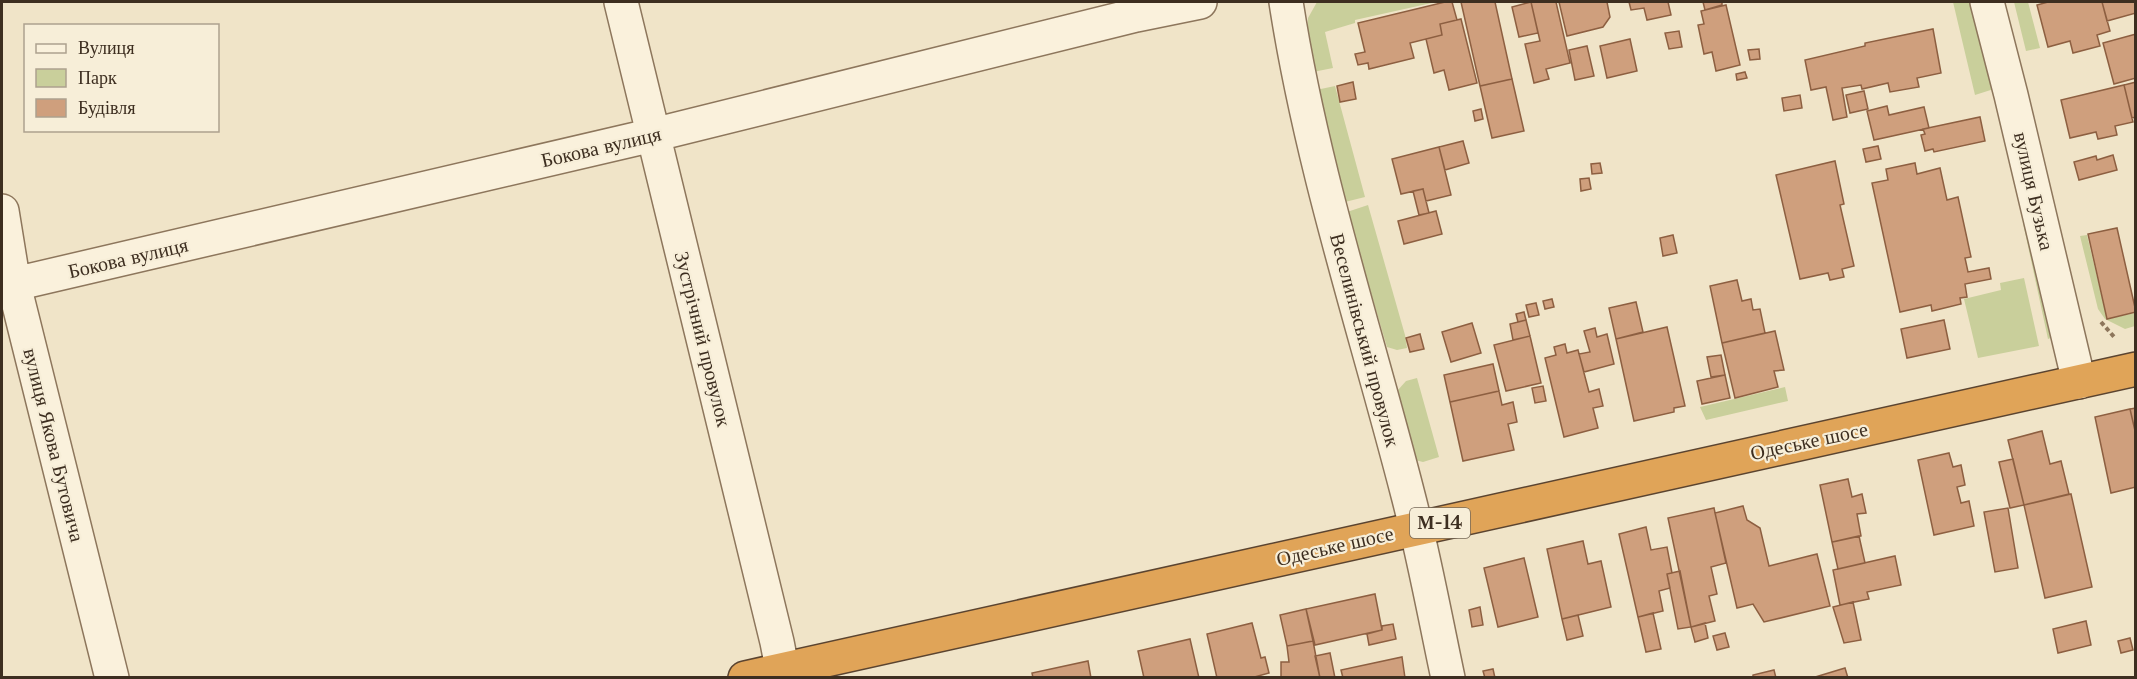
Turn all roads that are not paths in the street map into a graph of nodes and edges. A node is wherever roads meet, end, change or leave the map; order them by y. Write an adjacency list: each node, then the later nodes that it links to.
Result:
1 (621, 2): 5 (street, Зустрічний провулок)
2 (1200, 2): 5 (street, Бокова вулиця)
3 (1286, 2): 10 (street, Веселинівський провулок)
4 (1987, 2): 9 (street, вулиця Бузька)
5 (653, 135): 7 (street, Бокова вулиця); 11 (street, Зустрічний провулок)
6 (2, 211): 7 (street, вулиця Якова Бутовича)
7 (8, 286): 12 (street, вулиця Якова Бутовича)
8 (2136, 369): 9 (highway, Одеське шосе / М-14)
9 (2079, 382): 10 (highway, Одеське шосе / М-14)
10 (1416, 528): 11 (highway, Одеське шосе / М-14); 14 (street, Веселинівський провулок)
11 (783, 673): 13 (highway, Одеське шосе / М-14)
12 (112, 678)
13 (746, 678)
14 (1448, 678)

